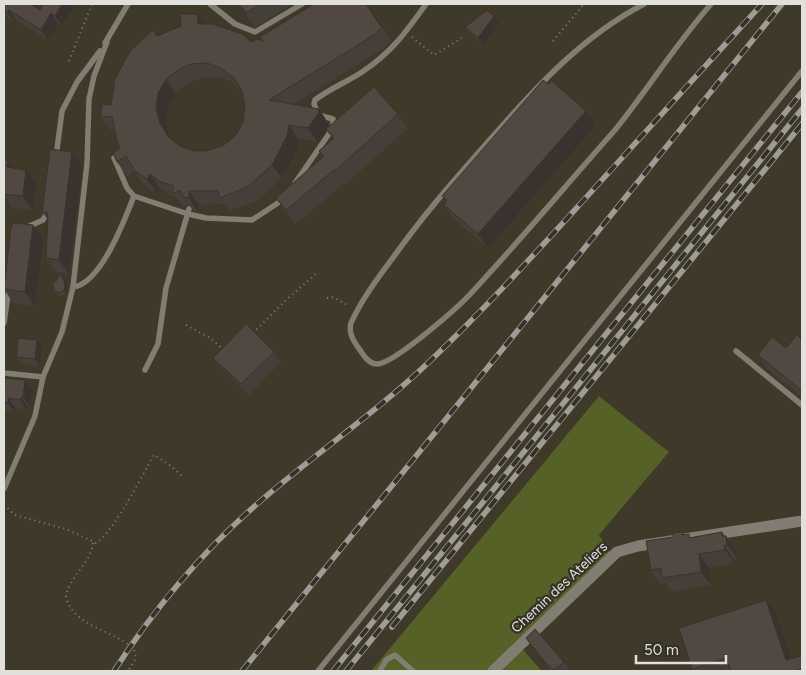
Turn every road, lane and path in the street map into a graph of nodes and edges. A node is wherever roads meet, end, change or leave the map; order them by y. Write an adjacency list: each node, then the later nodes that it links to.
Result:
1 (92, 4): 13 (path)
2 (128, 4): 12 (lane)
3 (210, 4): 4 (lane)
4 (302, 4)
5 (426, 4): 9 (lane)
6 (584, 4): 11 (path)
7 (644, 4): 25 (lane)
8 (711, 4): 25 (lane)
9 (406, 33): 10 (path); 19 (lane)
10 (465, 36)
11 (553, 41)
12 (106, 42): 16 (lane); 23 (lane)
13 (69, 61)
14 (802, 72): 41 (lane)
15 (114, 158): 17 (lane)
16 (54, 165)
17 (134, 196): 19 (lane); 23 (lane)
18 (49, 204): 20 (lane)
19 (189, 212): 31 (lane)
20 (19, 234)
21 (317, 273): 28 (path)
22 (10, 278): 26 (lane)
23 (73, 287): 33 (lane)
24 (327, 298): 25 (path)
25 (364, 300)
26 (4, 323)
27 (186, 325): 30 (path)
28 (252, 335)
29 (736, 352): 34 (lane)
30 (228, 355)
31 (145, 370)
32 (4, 372): 33 (lane)
33 (43, 377): 36 (lane)
34 (802, 405)
35 (184, 478): 39 (path)
36 (4, 489)
37 (4, 505): 39 (path)
38 (802, 521): 44 (street, Chemin des Ateliers)
39 (93, 543): 40 (path)
40 (128, 671)
41 (318, 671)
42 (380, 671): 43 (lane)
43 (413, 671)
44 (493, 671)

